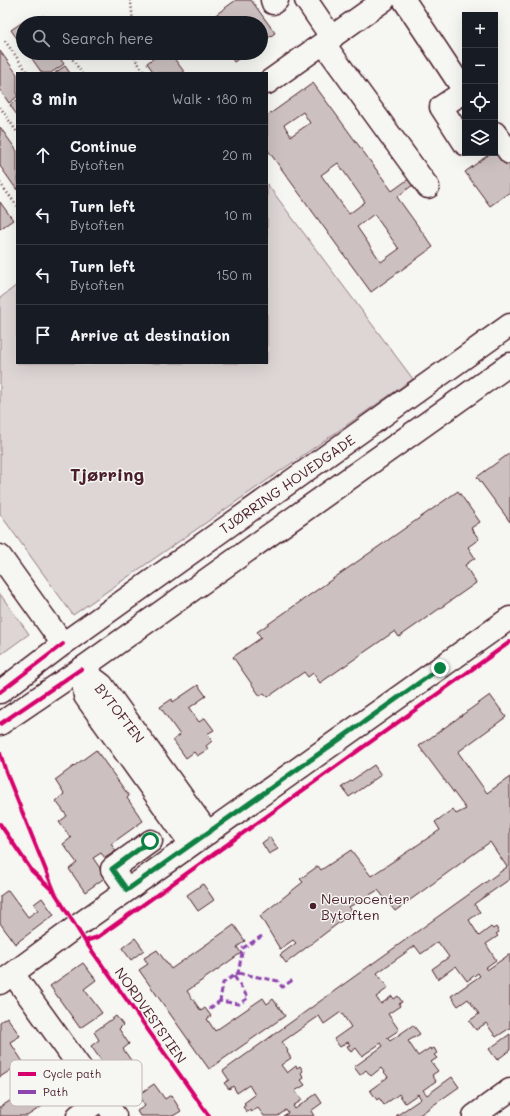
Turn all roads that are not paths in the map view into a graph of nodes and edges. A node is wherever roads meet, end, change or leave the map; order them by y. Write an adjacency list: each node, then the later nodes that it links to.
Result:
1 (272, 0): 2 (street)
2 (277, 0)
3 (306, 0): 6 (street)
4 (384, 0): 6 (street)
5 (404, 0): 8 (street)
6 (328, 41): 7 (street); 13 (street)
7 (268, 82)
8 (462, 87)
9 (462, 93): 11 (street)
10 (498, 138): 12 (street)
11 (462, 139)
12 (510, 153)
13 (428, 187)
14 (510, 325): 18 (street, TJØRRING HOVEDGADE)
15 (510, 364): 19 (street)
16 (0, 556): 18 (street)
17 (510, 618): 22 (street)
18 (63, 644): 19 (street); 20 (street, TJØRRING HOVEDGADE)
19 (81, 669): 21 (street); 22 (street, BYTOFTEN)
20 (0, 692)
21 (0, 724)
22 (200, 839): 24 (street)
23 (150, 841): 24 (street)
24 (127, 890): 25 (street)
25 (6, 978): 26 (street)
26 (72, 1060)
27 (510, 1090): 32 (street)
28 (91, 1106): 30 (street)
29 (108, 1106): 31 (street)
30 (78, 1116)
31 (115, 1116)
32 (474, 1116)

